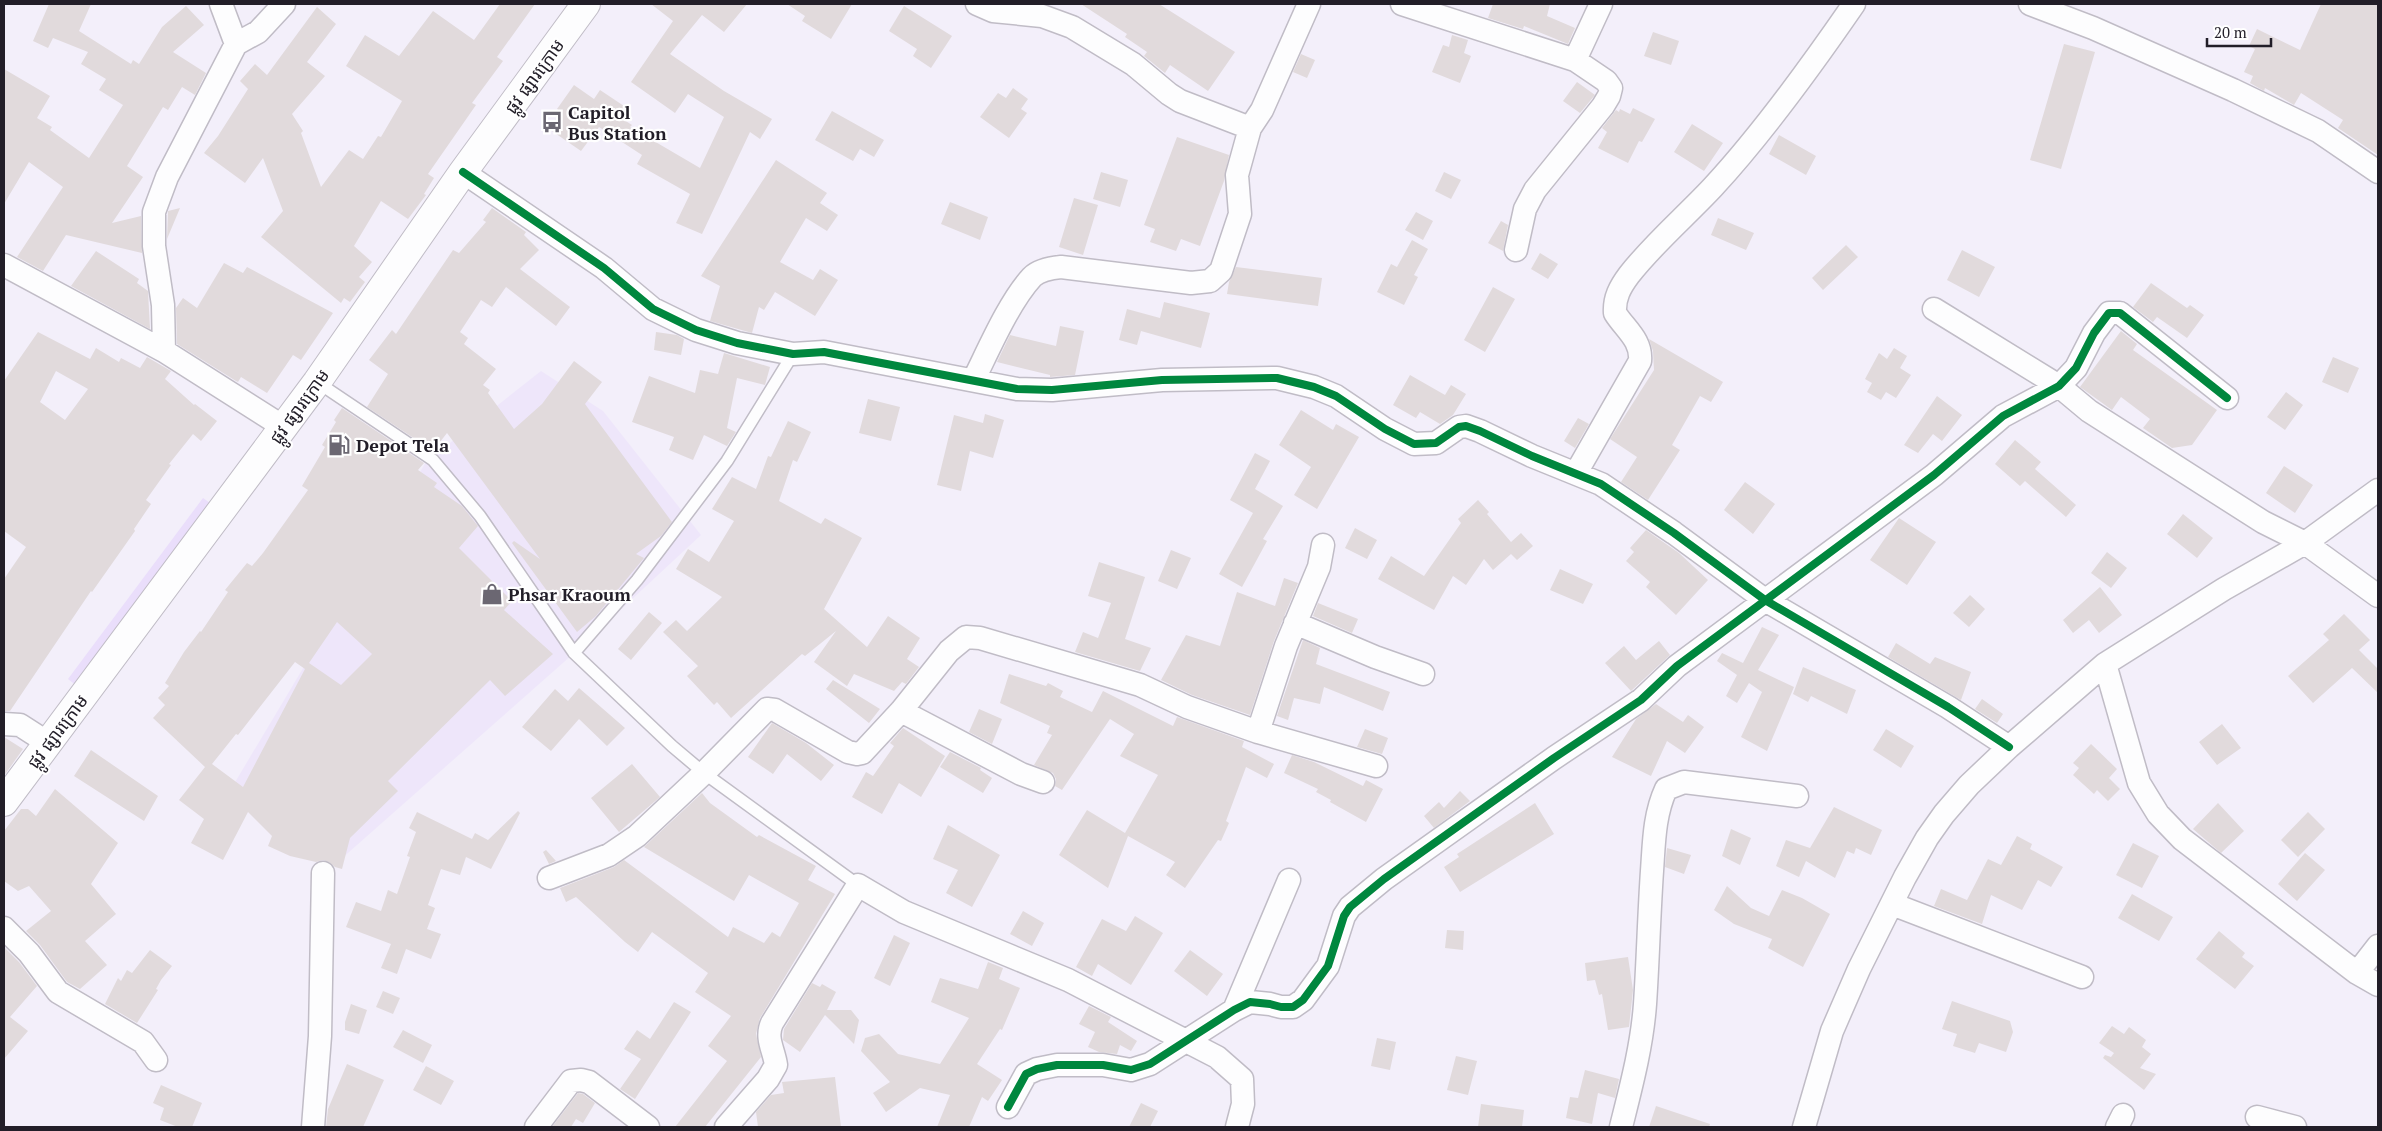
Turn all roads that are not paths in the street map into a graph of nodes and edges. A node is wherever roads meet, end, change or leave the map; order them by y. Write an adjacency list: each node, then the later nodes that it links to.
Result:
1 (220, 4): 10 (street)
2 (284, 4): 10 (street)
3 (586, 4): 13 (main road, ផ្លូវ ផ្សារក្រោម)
4 (977, 4): 12 (street)
5 (1309, 4): 12 (street)
6 (1402, 4): 11 (street)
7 (1601, 4): 11 (street)
8 (1854, 4): 25 (street)
9 (2030, 4): 14 (street)
10 (236, 44): 18 (street)
11 (1575, 60): 15 (street)
12 (1250, 128): 20 (street)
13 (463, 172): 19 (street); 21 (main road, ផ្លូវ ផ្សារក្រោម)
14 (2378, 172)
15 (1516, 250)
16 (4, 265): 18 (street)
17 (1934, 309): 22 (street)
18 (164, 352): 24 (street)
19 (793, 354): 20 (street); 32 (lane)
20 (974, 379): 25 (street)
21 (317, 382): 24 (main road, ផ្លូវ ផ្សារក្រោម); 32 (lane)
22 (2059, 386): 23 (street); 27 (street); 30 (street)
23 (2227, 398)
24 (282, 426): 38 (main road, ផ្លូវ ផ្សារក្រោម)
25 (1576, 473): 30 (street)
26 (2378, 490): 27 (street)
27 (2306, 543): 29 (street); 33 (street)
28 (1323, 545): 31 (street)
29 (2378, 596)
30 (1765, 600): 39 (street); 55 (street)
31 (1295, 623): 34 (street); 37 (street)
32 (574, 653): 41 (lane)
33 (2105, 664): 39 (street); 52 (street)
34 (1423, 674)
35 (901, 711): 37 (street); 41 (street); 42 (street)
36 (4, 724): 38 (street)
37 (1258, 732): 40 (street)
38 (48, 743): 44 (main road, ផ្លូវ ផ្សារក្រោម)
39 (2009, 747): 49 (street)
40 (1376, 766)
41 (704, 773): 46 (street); 48 (lane)
42 (1042, 782)
43 (1797, 796): 65 (street)
44 (4, 802)
45 (323, 873): 60 (street)
46 (549, 878)
47 (1289, 880): 55 (street)
48 (858, 885): 56 (street); 63 (street)
49 (1892, 904): 53 (street); 66 (street)
50 (4, 928): 57 (street)
51 (2378, 946): 52 (street)
52 (2358, 973): 54 (street)
53 (2082, 977)
54 (2378, 985)
55 (1234, 1010): 56 (street)
56 (1187, 1041): 58 (street); 64 (street)
57 (156, 1060)
58 (1008, 1107)
59 (2257, 1117): 67 (street)
60 (313, 1127)
61 (536, 1127): 62 (street)
62 (648, 1127)
63 (726, 1127)
64 (1237, 1127)
65 (1622, 1127)
66 (1804, 1127)
67 (2295, 1127)

